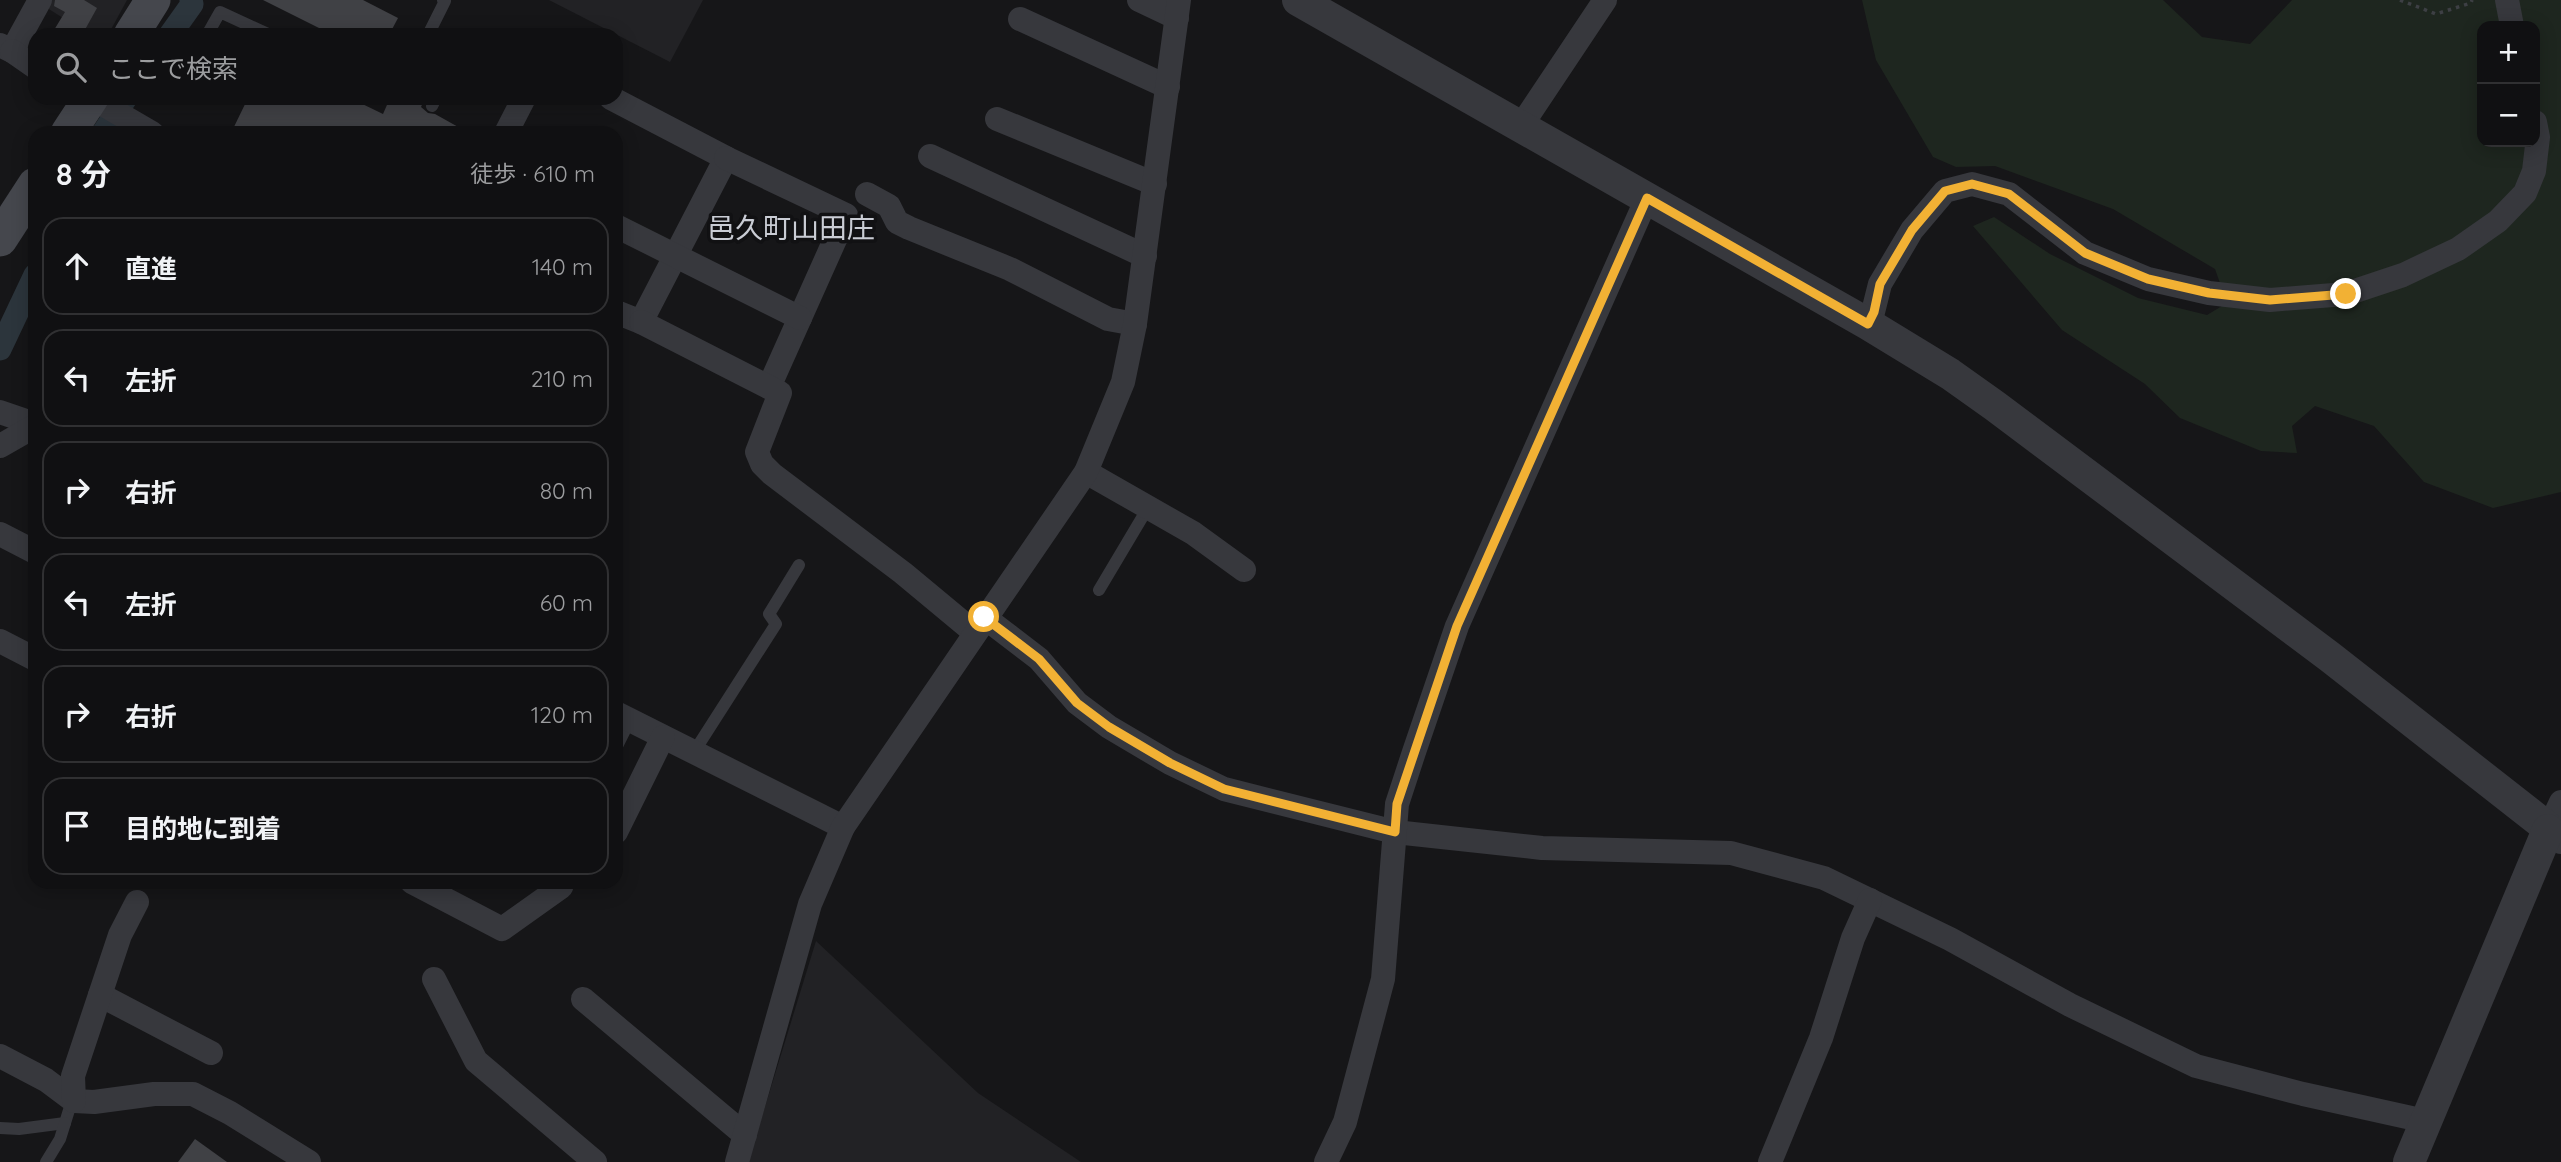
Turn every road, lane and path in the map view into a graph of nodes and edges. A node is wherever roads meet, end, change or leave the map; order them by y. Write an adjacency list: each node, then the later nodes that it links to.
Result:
1 (40, 0): 17 (street)
2 (153, 0): 13 (main road)
3 (443, 0): 16 (lane)
4 (1139, 0): 10 (street)
5 (1298, 0): 28 (street)
6 (1605, 0): 28 (street)
7 (2400, 0): 8 (path)
8 (2472, 0)
9 (2507, 0): 12 (street)
10 (1178, 9): 19 (street)
11 (1020, 19): 19 (street)
12 (2511, 21)
13 (135, 28)
14 (211, 28): 15 (lane)
15 (255, 28)
16 (432, 28)
17 (6, 48): 18 (street)
18 (28, 62)
19 (1168, 87): 32 (street)
20 (623, 104): 31 (street)
21 (84, 105): 25 (main road)
22 (99, 105): 26 (street)
23 (520, 105): 27 (street)
24 (998, 119): 32 (street)
25 (72, 126)
26 (139, 126)
27 (510, 126)
28 (1521, 126): 35 (street)
29 (2537, 147): 44 (street)
30 (930, 156): 39 (street)
31 (726, 158): 38 (street); 41 (street)
32 (1155, 184): 39 (street)
33 (867, 194): 43 (street)
34 (28, 196): 37 (main road)
35 (1647, 198): 44 (street); 66 (street)
36 (623, 230): 38 (street)
37 (0, 239)
38 (675, 256): 41 (street); 42 (street)
39 (1145, 256): 43 (street)
40 (623, 315): 42 (street)
41 (800, 318): 45 (street)
42 (641, 322): 45 (street)
43 (1135, 324): 50 (street)
44 (1868, 324): 64 (street)
45 (769, 387): 57 (street)
46 (0, 412): 47 (street)
47 (28, 422)
48 (28, 429): 49 (street)
49 (0, 446)
50 (1086, 472): 51 (street); 57 (street)
51 (1149, 506): 55 (street); 56 (lane)
52 (0, 534): 53 (street)
53 (28, 548)
54 (799, 565): 62 (lane)
55 (1244, 570)
56 (1099, 590)
57 (979, 625): 65 (street); 66 (street)
58 (0, 641): 59 (street)
59 (28, 655)
60 (623, 717): 61 (street)
61 (663, 737): 62 (street); 63 (street)
62 (694, 752): 65 (street)
63 (623, 818)
64 (2557, 823): 77 (street)
65 (843, 827): 79 (street)
66 (1395, 832): 69 (street); 84 (street)
67 (425, 889): 68 (street)
68 (558, 889)
69 (1870, 900): 77 (street); 85 (street)
70 (137, 902): 72 (street)
71 (434, 979): 82 (street)
72 (100, 995): 74 (street); 76 (street)
73 (583, 999): 79 (street)
74 (211, 1053)
75 (0, 1056): 76 (street)
76 (70, 1112): 78 (lane); 80 (lane); 81 (street)
77 (2425, 1121): 86 (street)
78 (0, 1128)
79 (745, 1135): 83 (street)
80 (46, 1162)
81 (309, 1162)
82 (594, 1162)
83 (737, 1162)
84 (1326, 1162)
85 (1770, 1162)
86 (2409, 1162)

